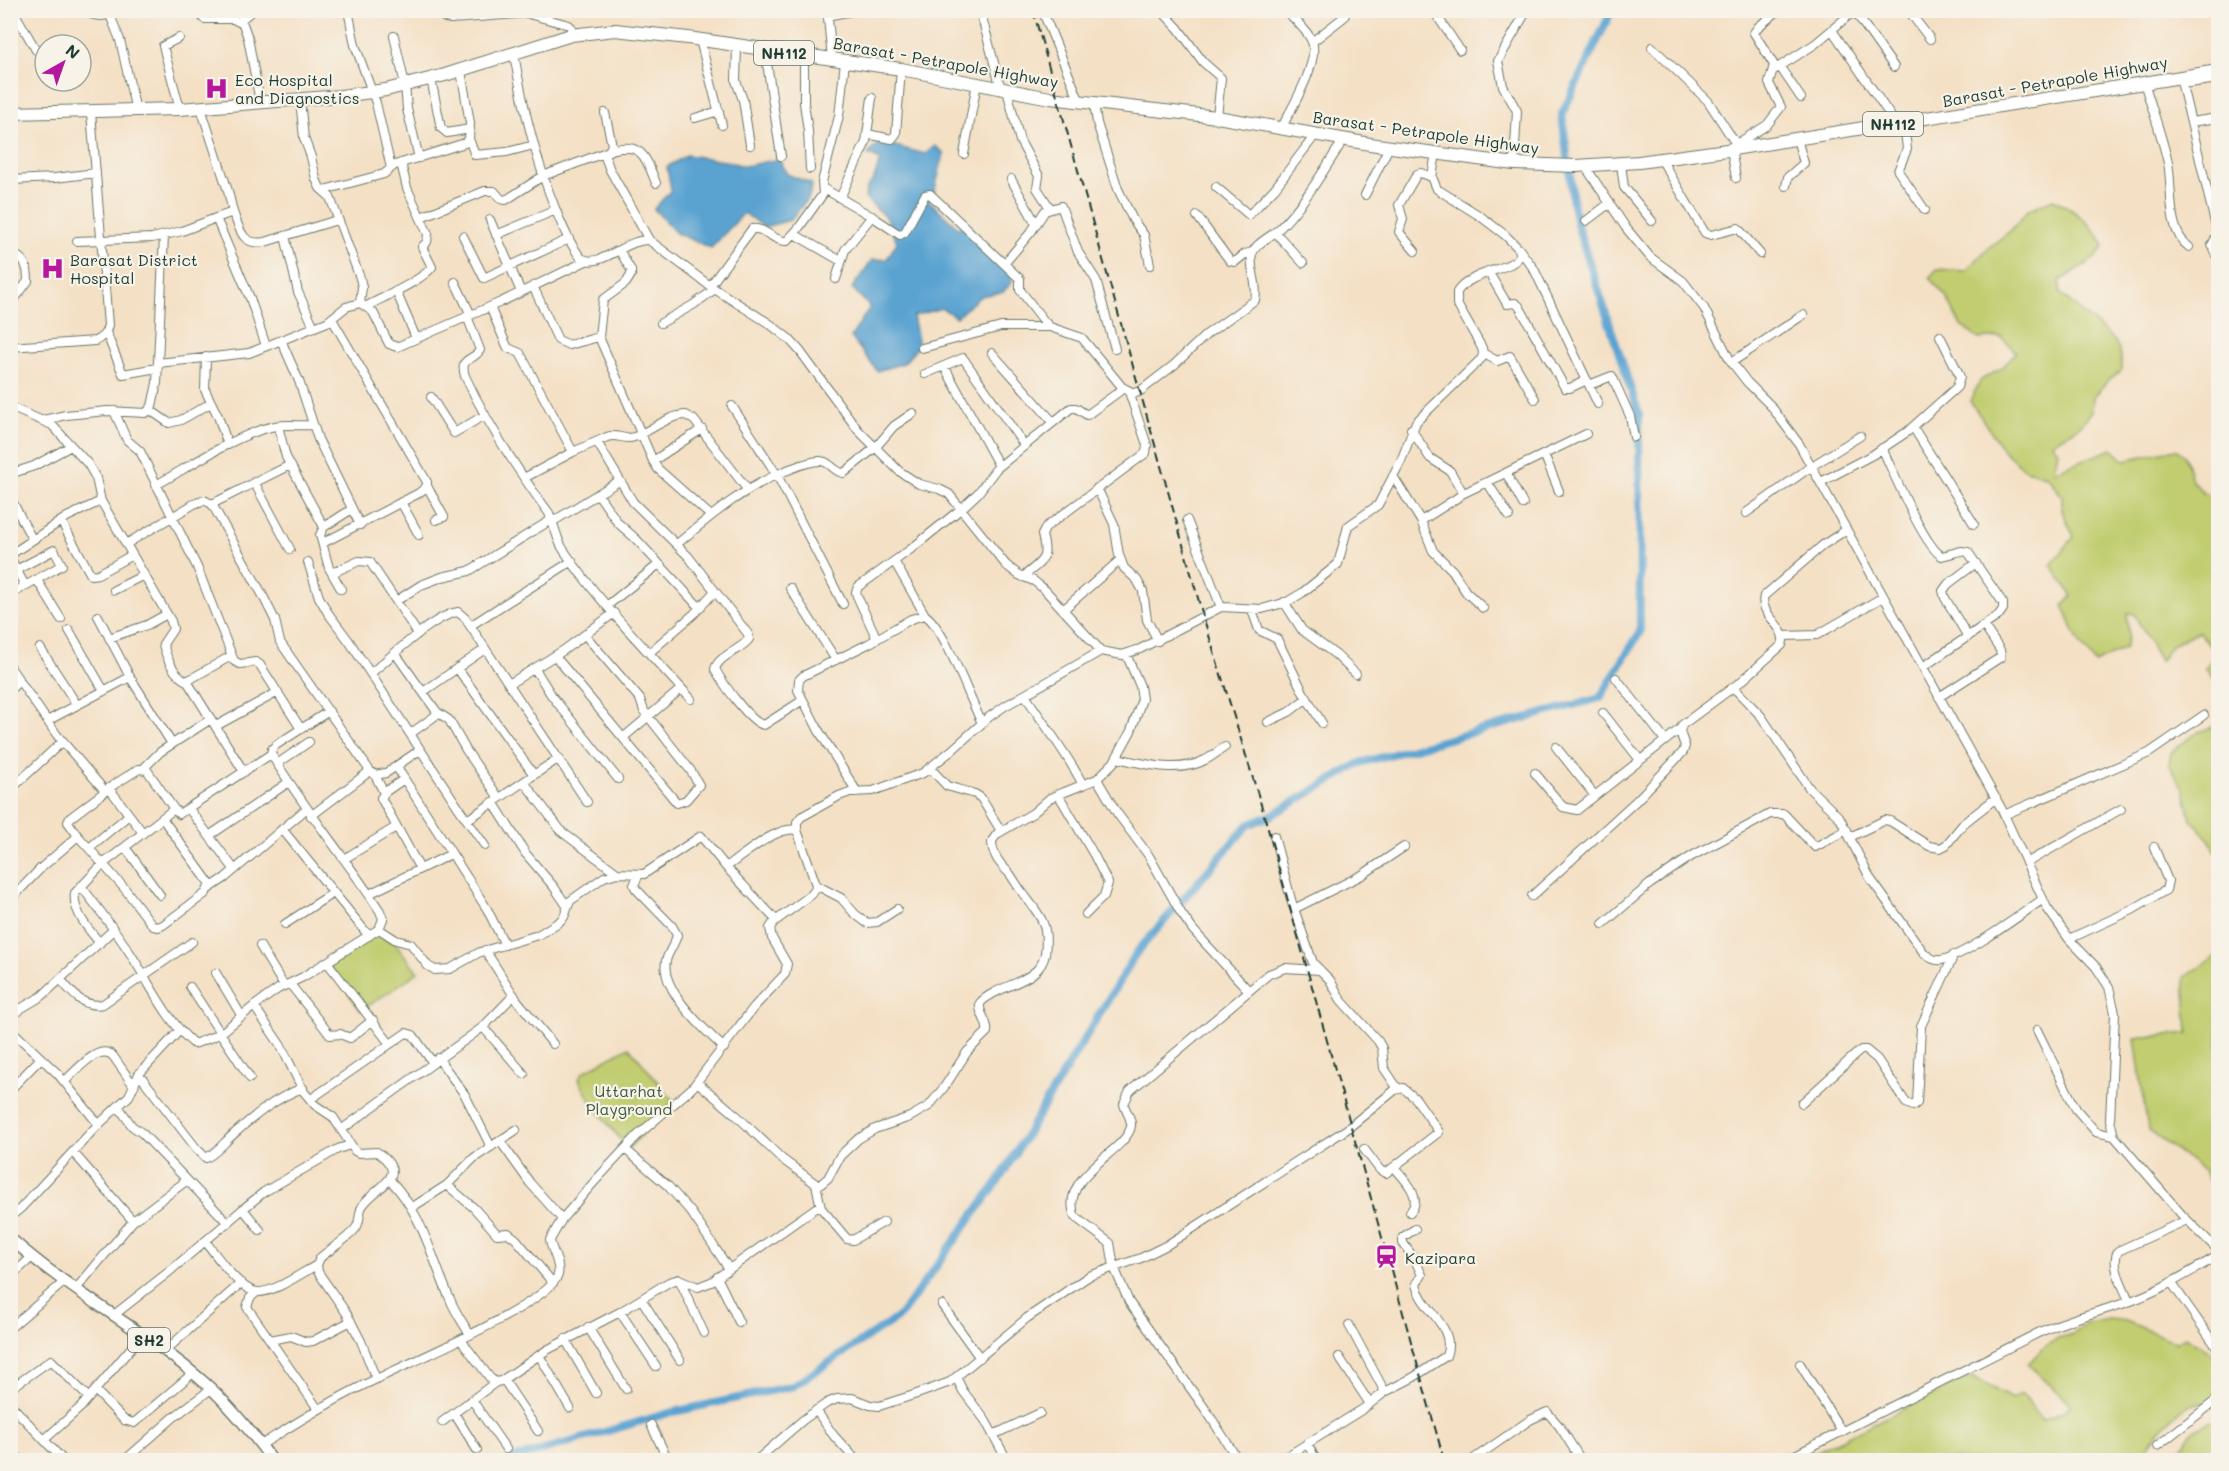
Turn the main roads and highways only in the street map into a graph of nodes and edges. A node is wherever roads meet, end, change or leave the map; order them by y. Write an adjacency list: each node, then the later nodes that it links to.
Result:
1 (2218, 71): 2 (highway, Barasat - Petrapole Highway / NH112)
2 (10, 113)
3 (10, 1238): 4 (main road, SH2)
4 (272, 1461)

